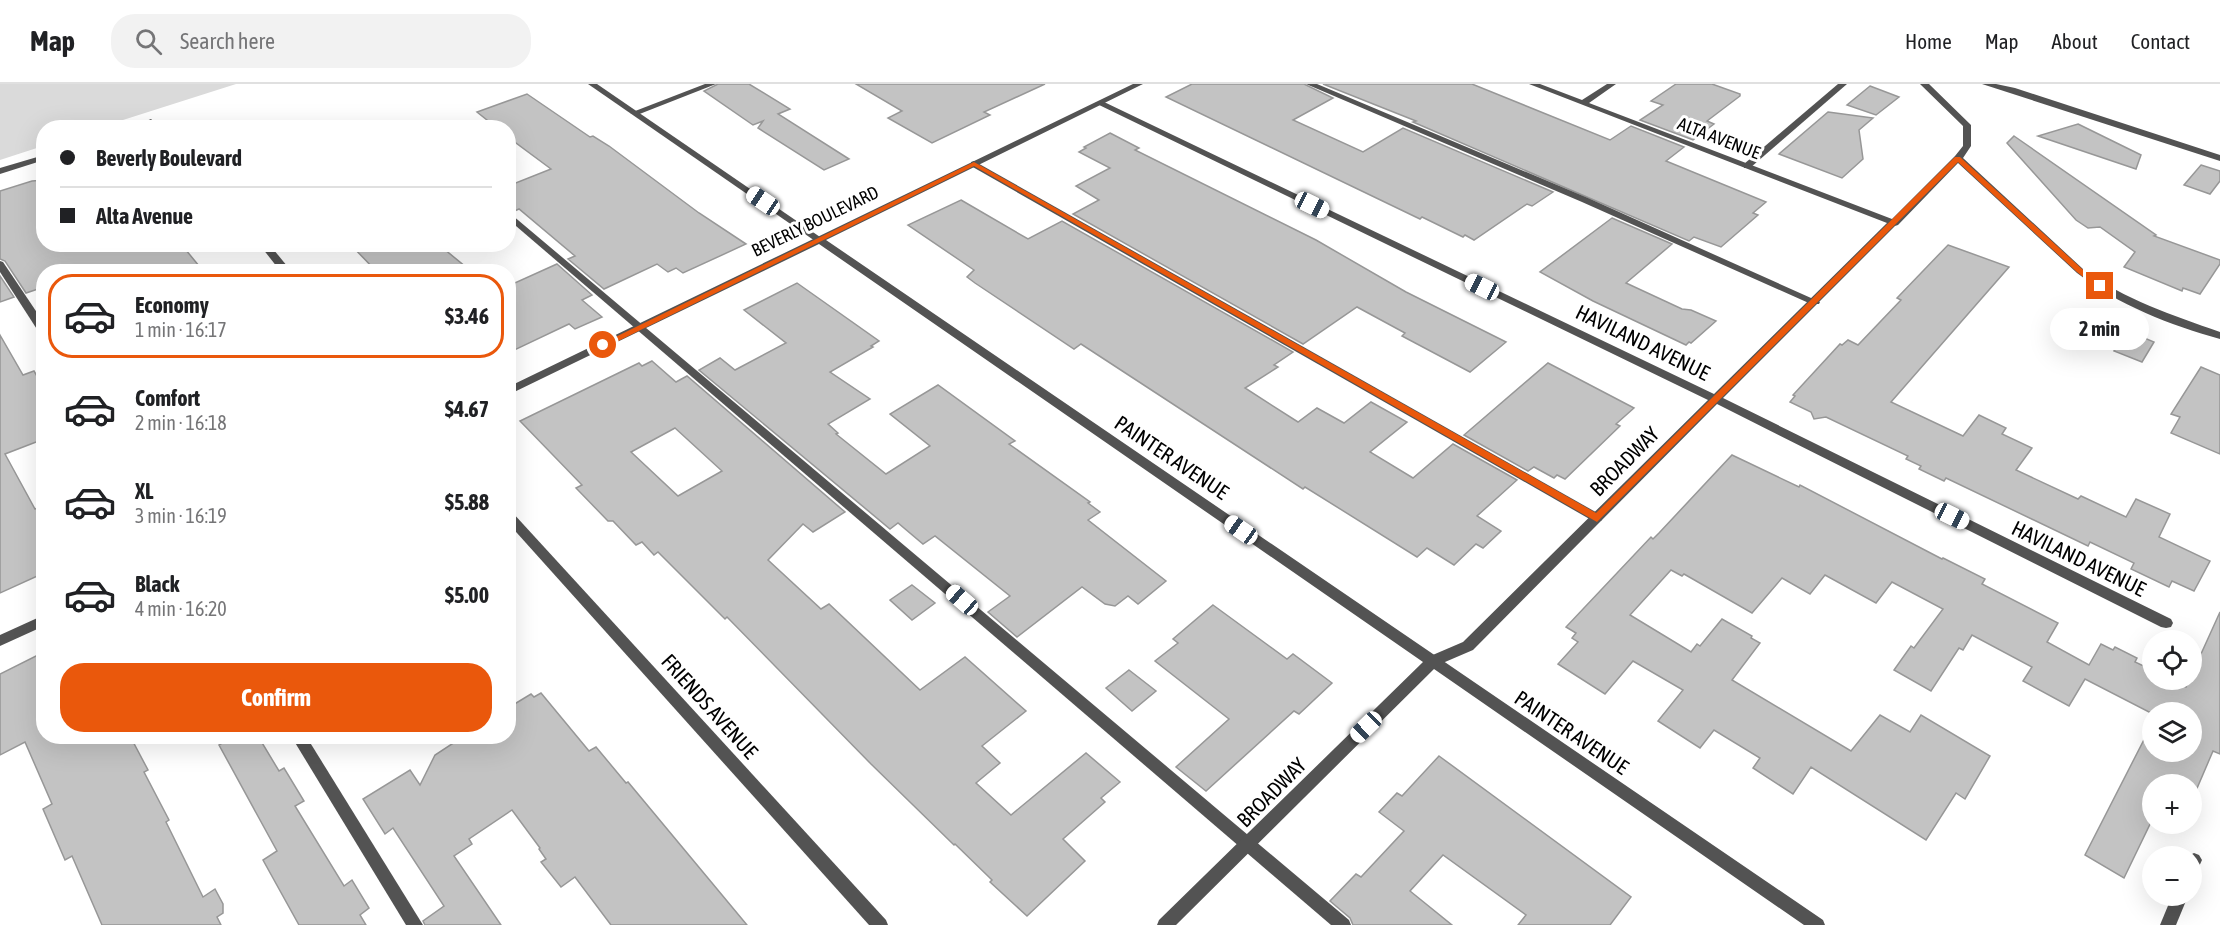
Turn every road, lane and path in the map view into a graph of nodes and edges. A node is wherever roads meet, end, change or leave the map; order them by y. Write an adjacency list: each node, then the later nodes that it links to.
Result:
1 (592, 84): 12 (street, PAINTER AVENUE)
2 (712, 84): 12 (street)
3 (1139, 84): 10 (street, BEVERLY BOULEVARD)
4 (1310, 84): 25 (street)
5 (1533, 84): 11 (street, ALTA AVENUE)
6 (1612, 84): 11 (street)
7 (1843, 84): 17 (street)
8 (1924, 84): 13 (street, BROADWAY)
9 (1986, 84): 14 (street)
10 (1099, 103): 16 (street, BEVERLY BOULEVARD); 30 (street, HAVILAND AVENUE)
11 (1583, 103): 17 (street, ALTA AVENUE)
12 (634, 113): 21 (street, PAINTER AVENUE)
13 (1958, 158): 20 (street, BROADWAY); 28 (street)
14 (2220, 158)
15 (36, 160): 18 (street)
16 (974, 164): 21 (street, BEVERLY BOULEVARD); 31 (street)
17 (1747, 166): 20 (street, ALTA AVENUE)
18 (0, 171)
19 (516, 222): 27 (street)
20 (1895, 223): 25 (street, BROADWAY)
21 (818, 239): 27 (street, BEVERLY BOULEVARD); 36 (street, PAINTER AVENUE)
22 (269, 252): 24 (street)
23 (0, 264): 26 (street)
24 (280, 264)
25 (1815, 302): 30 (street, BROADWAY)
26 (36, 320)
27 (641, 326): 29 (street, BEVERLY BOULEVARD); 38 (street)
28 (2220, 336)
29 (516, 388)
30 (1716, 399): 31 (street, BROADWAY); 33 (street, HAVILAND AVENUE)
31 (1597, 518): 36 (street, BROADWAY)
32 (516, 524): 41 (street, FRIENDS AVENUE)
33 (2166, 623)
34 (36, 624): 35 (street)
35 (0, 641)
36 (1433, 662): 38 (street, BROADWAY); 44 (street, PAINTER AVENUE)
37 (303, 744): 40 (street)
38 (1247, 844): 42 (street, BROADWAY); 43 (street)
39 (2176, 906): 45 (street)
40 (415, 925)
41 (880, 925)
42 (1165, 925)
43 (1343, 925)
44 (1817, 925)
45 (2168, 925)

